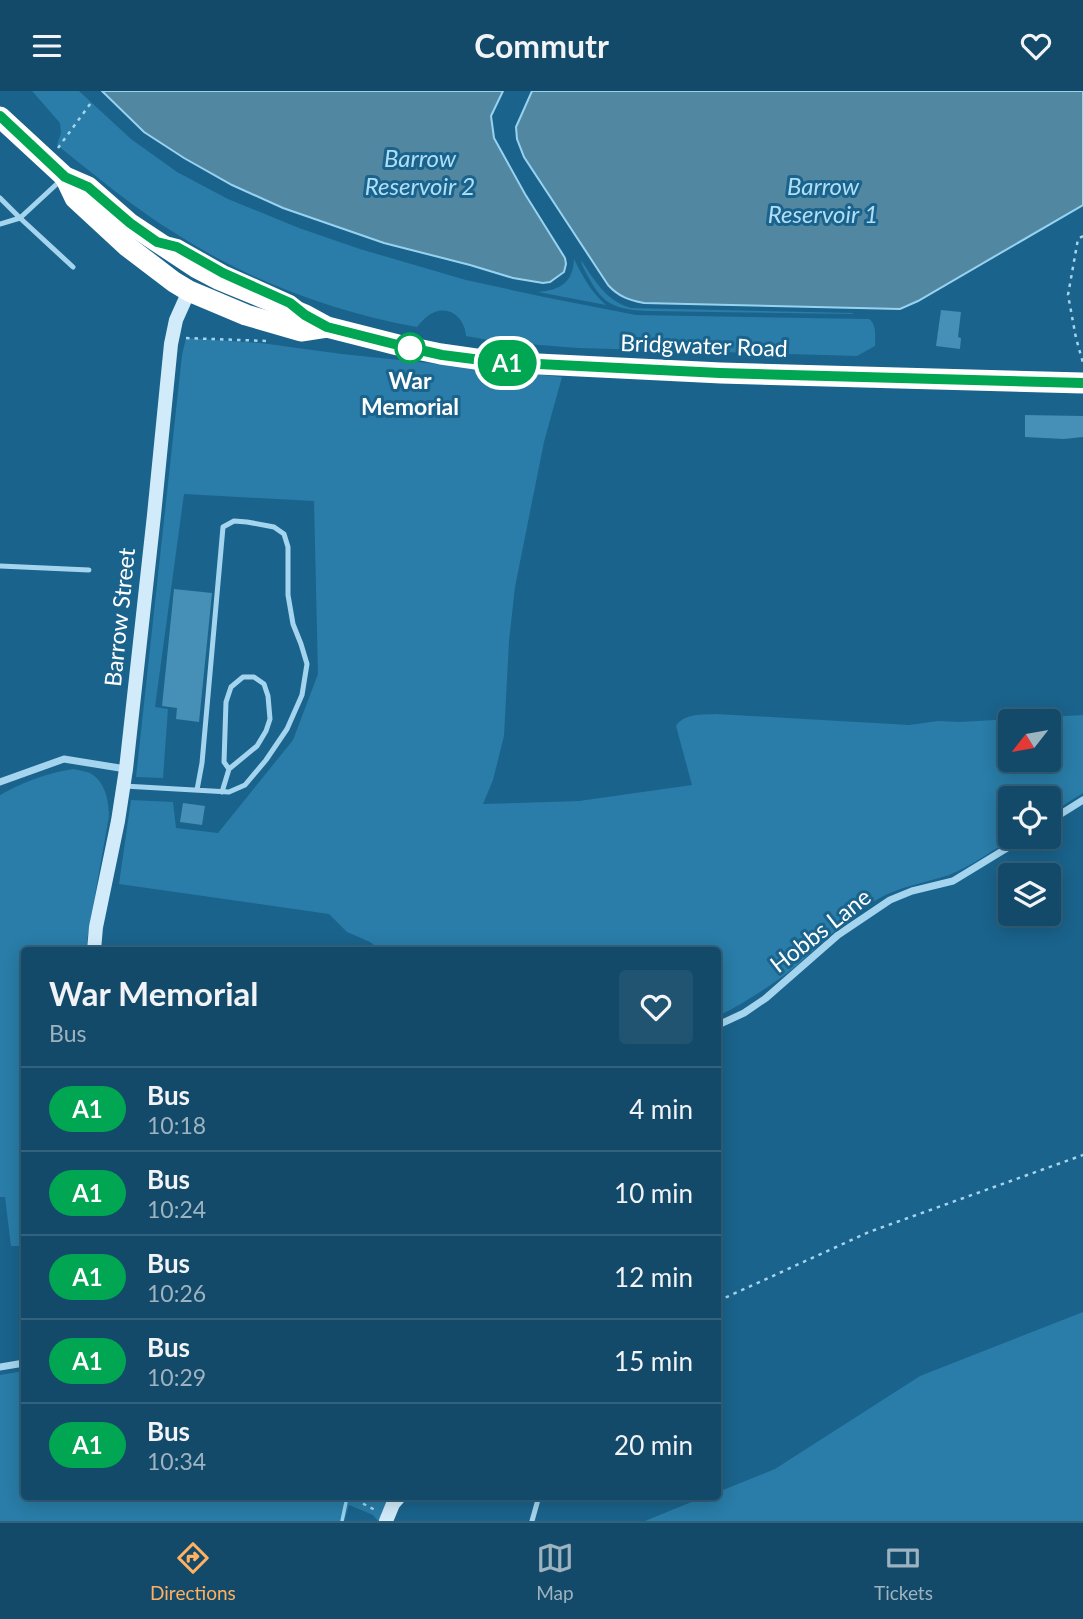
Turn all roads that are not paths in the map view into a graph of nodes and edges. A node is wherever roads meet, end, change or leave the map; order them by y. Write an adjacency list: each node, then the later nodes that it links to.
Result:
1 (0, 117): 2 (highway, Bridgwater Road)
2 (65, 177): 4 (lane); 6 (highway, Bridgwater Road); 9 (highway, Bridgwater Road)
3 (0, 198): 4 (lane)
4 (20, 218): 5 (lane); 7 (lane)
5 (0, 225)
6 (157, 242): 8 (highway, Bridgwater Road); 9 (highway); 10 (highway)
7 (73, 267)
8 (218, 279): 9 (highway); 10 (highway, Bridgwater Road)
9 (189, 291): 11 (highway, Bridgwater Road); 15 (main road, Barrow Street)
10 (305, 315): 11 (highway, Bridgwater Road)
11 (327, 327): 12 (highway, Bridgwater Road)
12 (1083, 383)
13 (0, 566): 14 (lane)
14 (89, 570)
15 (125, 769): 17 (street); 18 (main road, Barrow Street)
16 (229, 769): 16 (lane); 20 (lane)
17 (0, 782)
18 (123, 786): 19 (lane); 24 (main road, Barrow Street)
19 (197, 790): 20 (lane); 20 (lane)
20 (222, 792)
21 (1083, 800): 22 (street)
22 (1061, 814)
23 (1005, 849): 25 (street, Hobbs Lane)
24 (94, 947)
25 (721, 1024)
26 (21, 1364): 27 (street)
27 (0, 1367)
28 (396, 1500): 30 (main road)
29 (538, 1500): 31 (lane)
30 (380, 1516)
31 (532, 1521)

